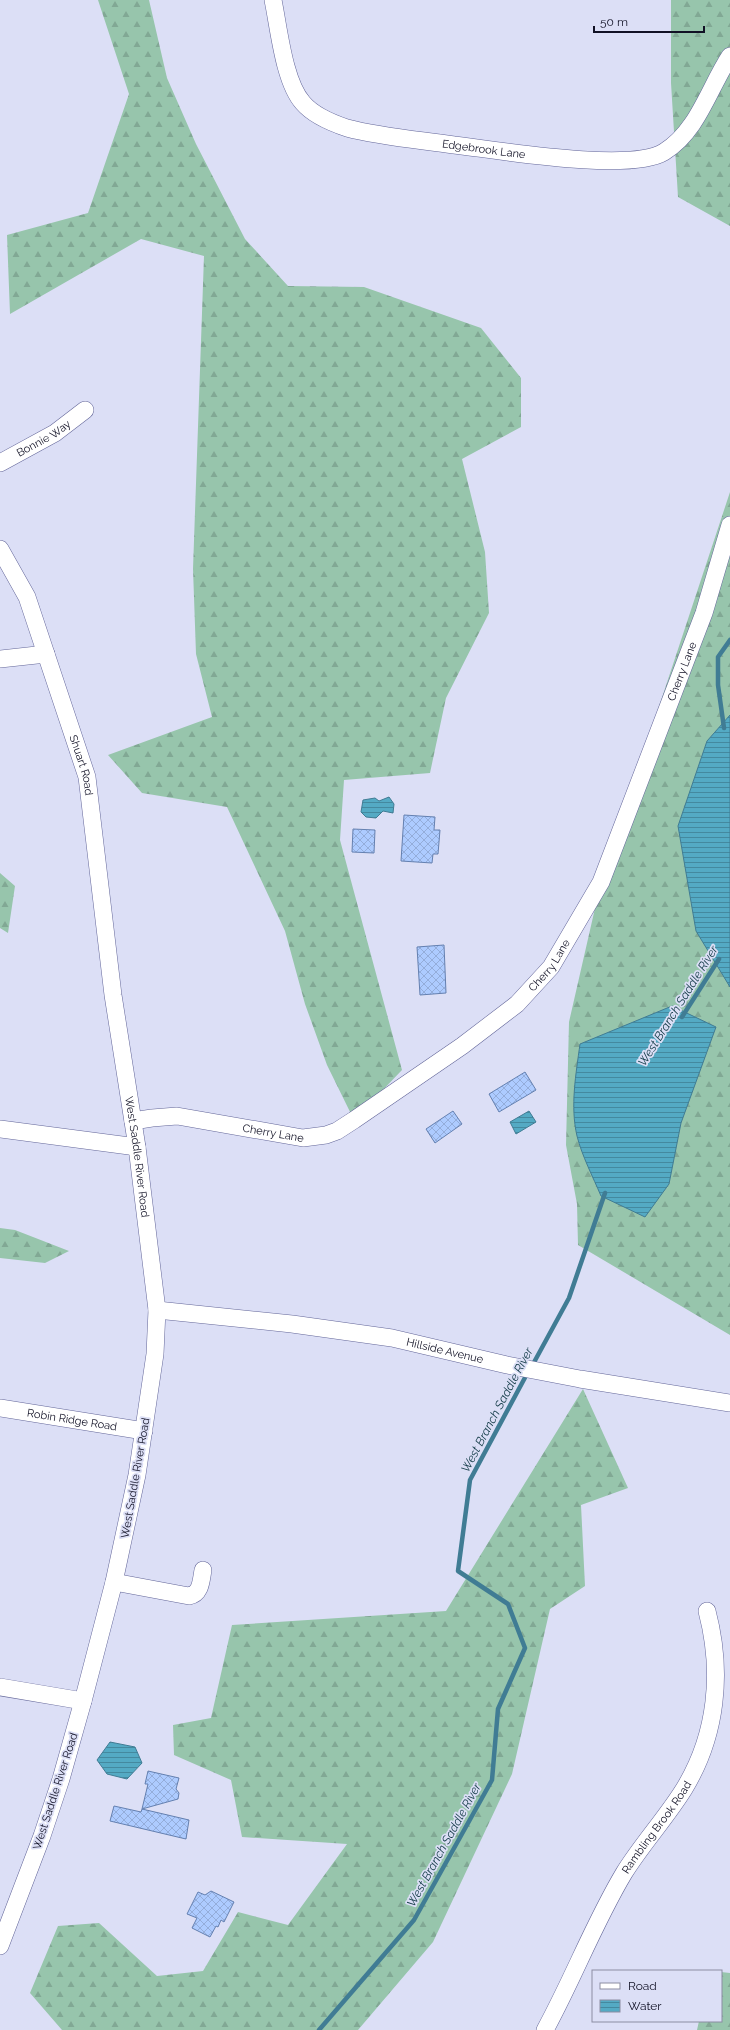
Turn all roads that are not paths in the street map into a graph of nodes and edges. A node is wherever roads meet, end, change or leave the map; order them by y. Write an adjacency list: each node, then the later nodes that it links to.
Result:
1 (273, 0): 2 (street, Edgebrook Lane)
2 (730, 56)
3 (85, 410): 4 (street, Bonnie Way)
4 (0, 463)
5 (730, 525): 10 (street, Cherry Lane)
6 (0, 549): 7 (street, Shuart Road)
7 (46, 654): 8 (street); 9 (street, Shuart Road)
8 (0, 658)
9 (113, 995): 10 (street, West Saddle River Road)
10 (133, 1122): 12 (street, West Saddle River Road)
11 (0, 1129): 12 (street)
12 (136, 1147): 13 (street, West Saddle River Road)
13 (157, 1310): 14 (street, Hillside Avenue); 16 (street, West Saddle River Road)
14 (730, 1403)
15 (0, 1408): 16 (street, Robin Ridge Road)
16 (144, 1431): 18 (street, West Saddle River Road)
17 (203, 1570): 18 (street)
18 (114, 1582): 21 (street, West Saddle River Road)
19 (707, 1611): 23 (street, Rambling Brook Road)
20 (0, 1687): 21 (street)
21 (84, 1701): 22 (street, West Saddle River Road)
22 (0, 1946)
23 (545, 2030)

